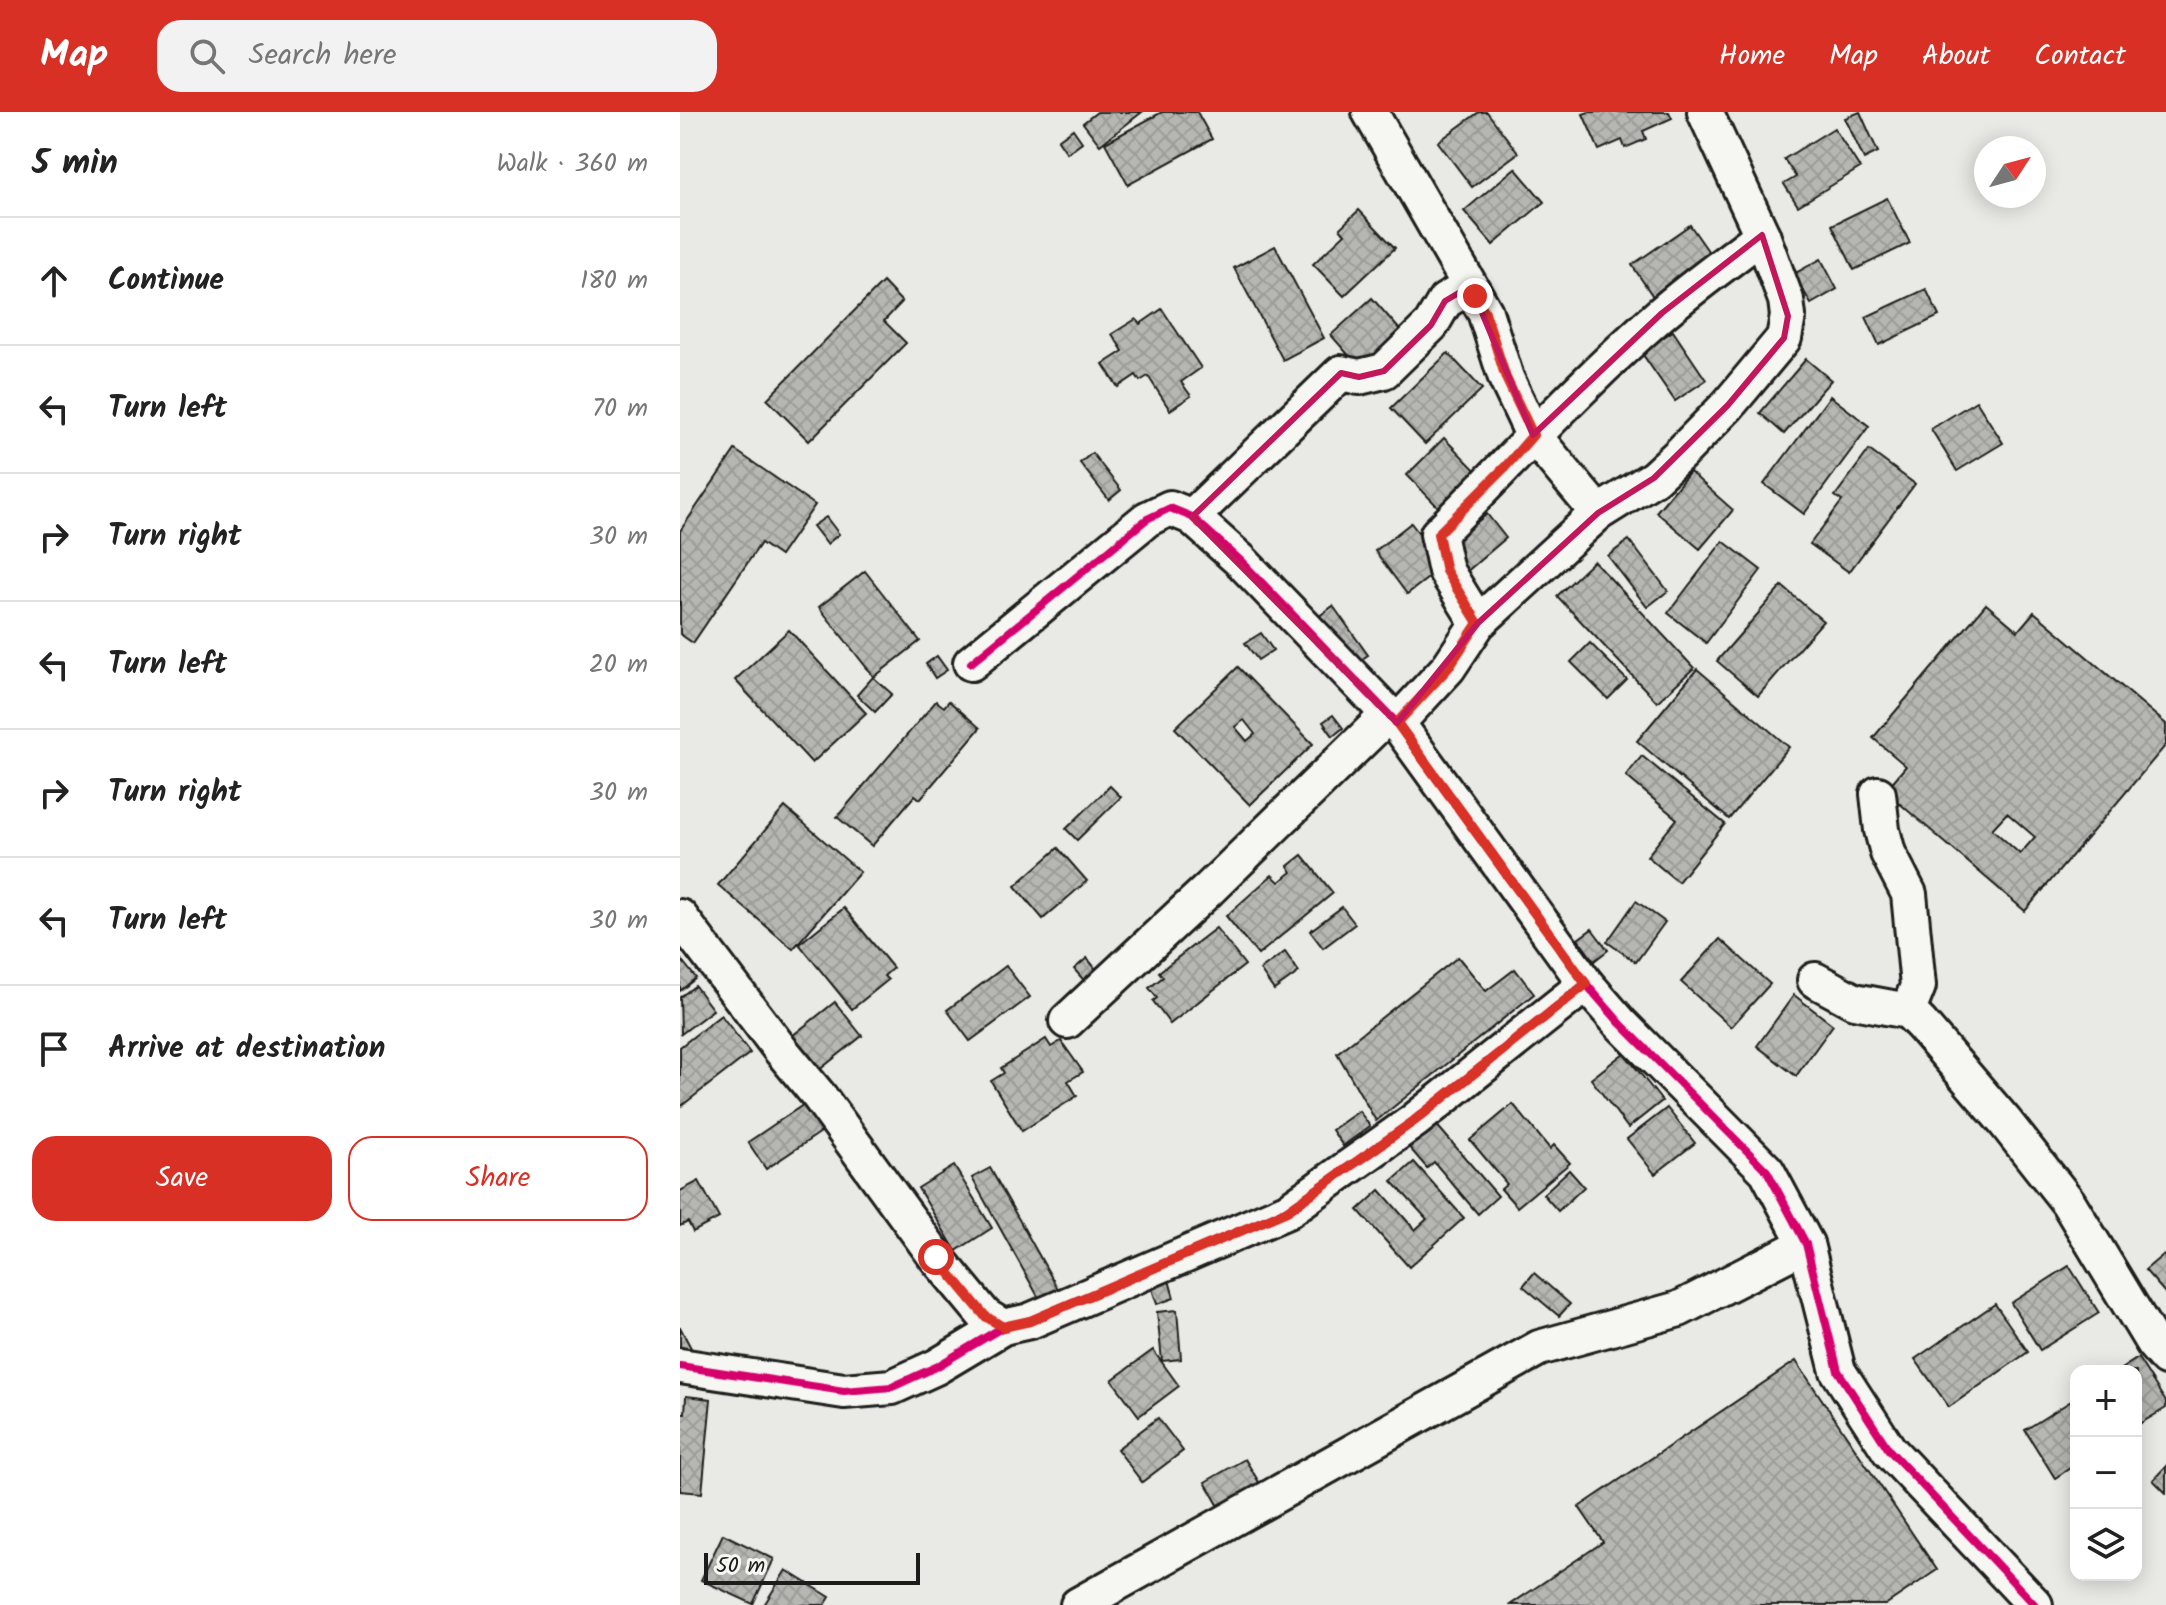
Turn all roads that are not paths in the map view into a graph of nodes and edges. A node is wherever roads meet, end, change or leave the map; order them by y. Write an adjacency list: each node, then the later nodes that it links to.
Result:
1 (1370, 112): 4 (street)
2 (1705, 112): 3 (street)
3 (1762, 235): 5 (street); 6 (street)
4 (1475, 296): 5 (street); 7 (street)
5 (1533, 435): 6 (street); 8 (street)
6 (1598, 513): 8 (street)
7 (1192, 517): 9 (street); 10 (street)
8 (1478, 623): 10 (street)
9 (971, 663)
10 (1393, 719): 14 (street); 16 (street)
11 (1878, 794): 15 (street)
12 (680, 917): 18 (street)
13 (1815, 980): 15 (street)
14 (1586, 984): 17 (street); 18 (street)
15 (1908, 1011): 19 (street)
16 (1067, 1021)
17 (1806, 1244): 21 (street); 22 (street)
18 (1003, 1327): 20 (street)
19 (2166, 1358)
20 (680, 1366)
21 (1078, 1605)
22 (2035, 1605)

